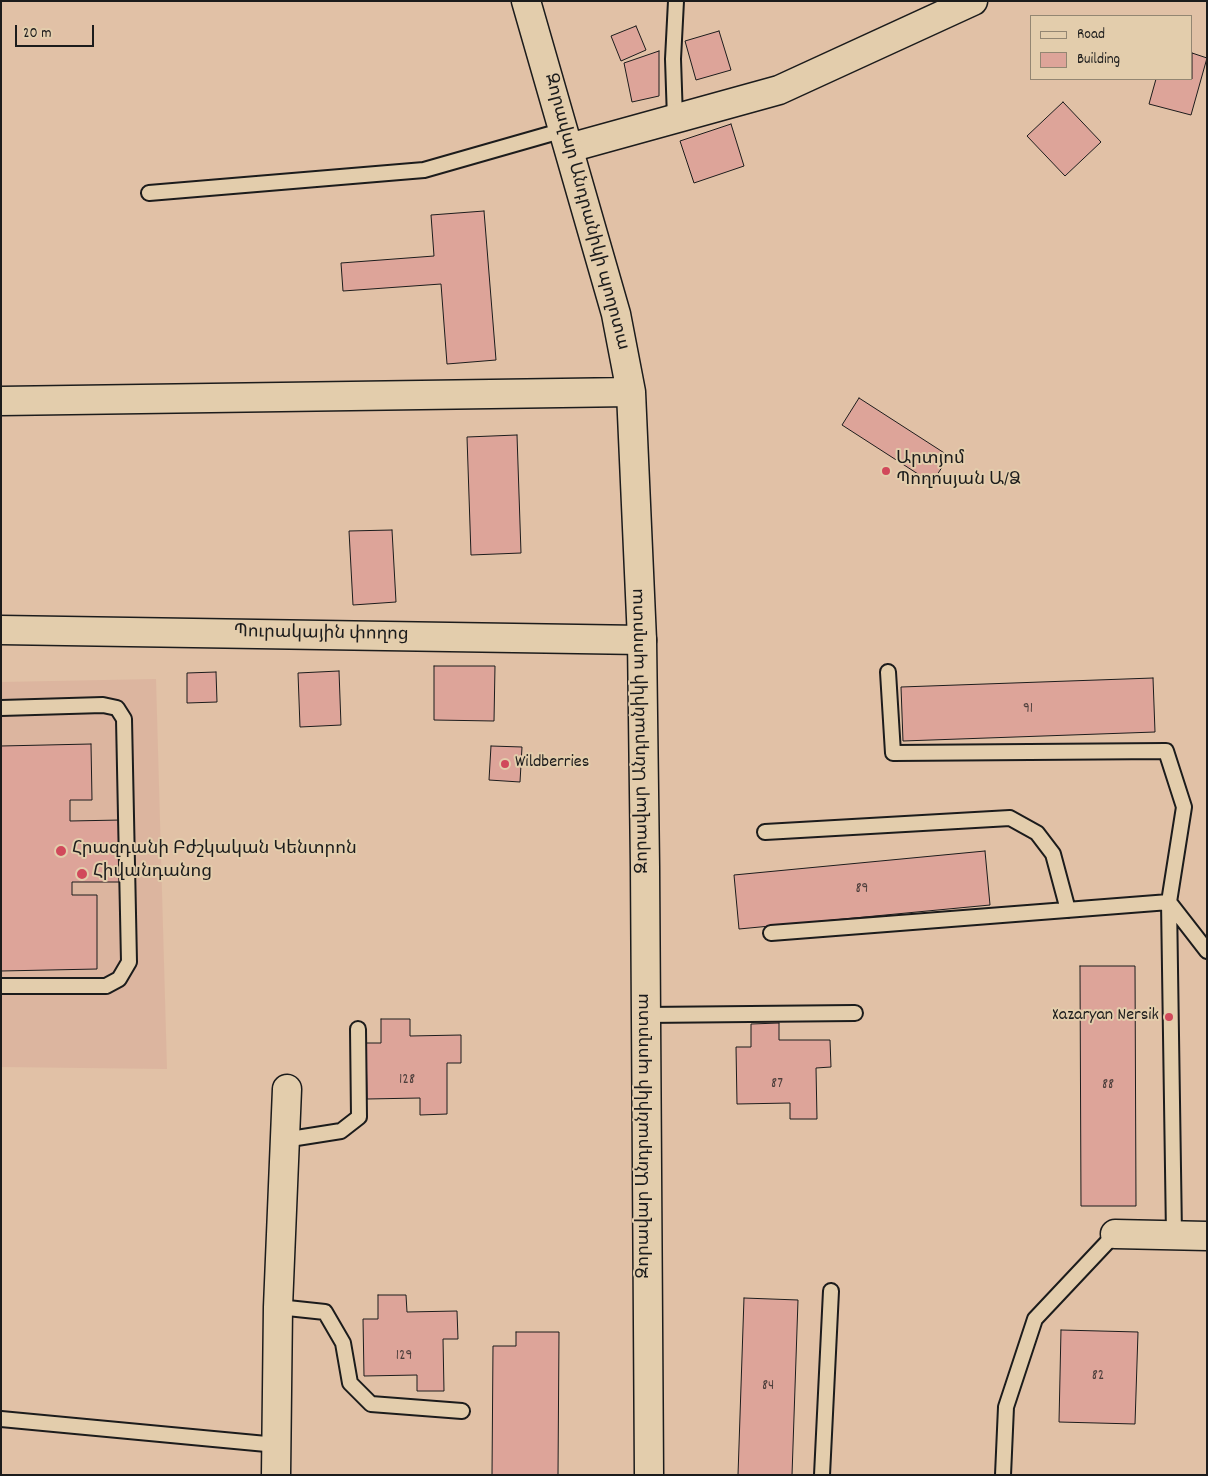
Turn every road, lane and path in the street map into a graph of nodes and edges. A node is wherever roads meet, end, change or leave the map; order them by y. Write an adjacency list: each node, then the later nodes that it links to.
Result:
1 (526, 1): 5 (street, Զորավար Անդրանիկի պողոտա)
2 (676, 1): 4 (lane)
3 (974, 1): 4 (street)
4 (675, 118): 5 (street)
5 (567, 139): 6 (lane); 7 (street, Զորավար Անդրանիկի պողոտա)
6 (149, 193)
7 (631, 392): 8 (street); 10 (street, Զորավար Անդրանիկի պողոտա)
8 (1, 401)
9 (1, 630): 10 (street, Պուրակային փողոց)
10 (642, 640): 20 (street, Զորավար Անդրանիկի պողոտա)
11 (888, 672): 14 (lane)
12 (1, 708): 18 (lane)
13 (765, 832): 15 (lane)
14 (1169, 902): 15 (lane); 17 (lane); 25 (lane)
15 (1068, 910): 16 (lane)
16 (772, 933)
17 (1207, 951)
18 (1, 986)
19 (855, 1013): 20 (lane)
20 (645, 1015): 33 (street, Զորավար Անդրանիկի պողոտա)
21 (358, 1029): 23 (lane)
22 (286, 1089): 23 (street)
23 (284, 1140): 28 (street)
24 (1115, 1234): 25 (street); 35 (lane)
25 (1174, 1235): 26 (street)
26 (1207, 1236)
27 (831, 1291): 34 (lane)
28 (278, 1307): 29 (lane); 31 (street)
29 (462, 1411)
30 (1, 1419): 31 (lane)
31 (277, 1445): 32 (street)
32 (276, 1475)
33 (648, 1475)
34 (822, 1475)
35 (1003, 1475)

